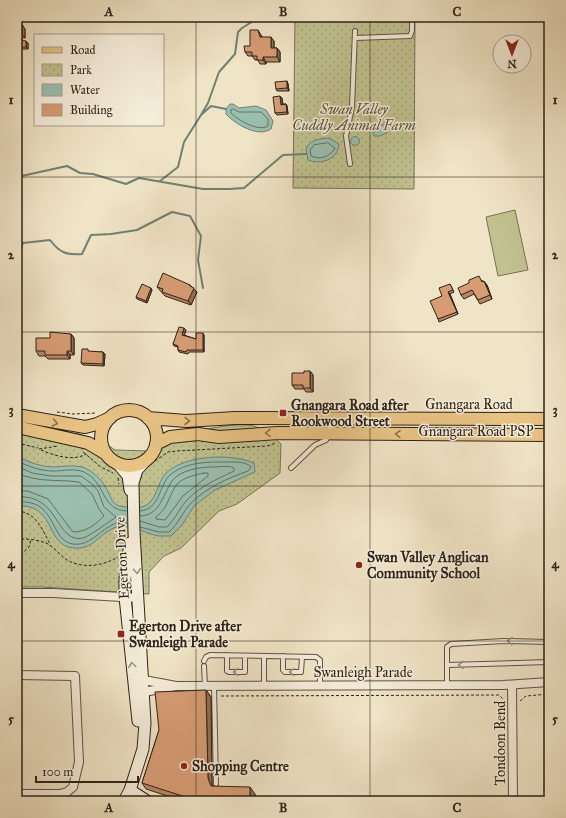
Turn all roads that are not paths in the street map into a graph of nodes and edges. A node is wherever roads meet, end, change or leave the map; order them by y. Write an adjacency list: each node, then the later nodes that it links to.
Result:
1 (412, 17): 3 (lane)
2 (355, 31): 3 (lane)
3 (355, 38): 4 (lane)
4 (350, 164)
5 (17, 415): 6 (main road, one-way to 6)
6 (110, 418): 7 (main road); 14 (main road)
7 (148, 418): 8 (main road, Gnangara Road, one-way to 8); 13 (main road)
8 (331, 418): 9 (main road, Gnangara Road); 11 (lane)
9 (549, 419)
10 (17, 427): 14 (main road)
11 (330, 433): 12 (main road, one-way to 11); 13 (main road, one-way to 13); 17 (lane)
12 (549, 436)
13 (156, 444): 15 (main road)
14 (105, 453): 16 (main road)
15 (150, 461): 16 (main road); 18 (street, Egerton Drive)
16 (119, 465): 18 (street, Egerton Drive)
17 (291, 468)
18 (132, 501): 19 (street, Egerton Drive)
19 (132, 532): 21 (street, Egerton Drive); 22 (street, Egerton Drive, one-way to 22)
20 (17, 593): 21 (street)
21 (125, 597): 22 (street); 38 (street, Egerton Drive, one-way to 21)
22 (139, 598): 38 (street, Egerton Drive)
23 (549, 642): 31 (lane, one-way to 31)
24 (227, 655): 25 (lane); 25 (lane, one-way to 24); 29 (lane)
25 (246, 656): 26 (lane)
26 (264, 656): 27 (lane); 41 (lane)
27 (283, 656): 28 (lane); 28 (lane, one-way to 27)
28 (302, 657): 35 (lane)
29 (204, 661)
30 (549, 662): 31 (lane, one-way to 31)
31 (447, 665): 36 (lane)
32 (204, 666): 39 (lane)
33 (17, 675): 44 (street)
34 (549, 682): 37 (street, Swanleigh Parade)
35 (320, 685): 36 (street, Swanleigh Parade); 41 (street, Swanleigh Parade)
36 (447, 685): 37 (street, Swanleigh Parade)
37 (512, 685): 47 (street, Tondoon Bend)
38 (141, 686): 39 (street, Swanleigh Parade); 43 (street, Egerton Drive)
39 (205, 686): 40 (street, Swanleigh Parade)
40 (214, 686): 41 (street, Swanleigh Parade); 42 (lane)
41 (264, 686)
42 (216, 784)
43 (130, 790): 45 (street, Egerton Drive); 46 (street)
44 (17, 794)
45 (124, 801)
46 (146, 801)
47 (513, 801)

